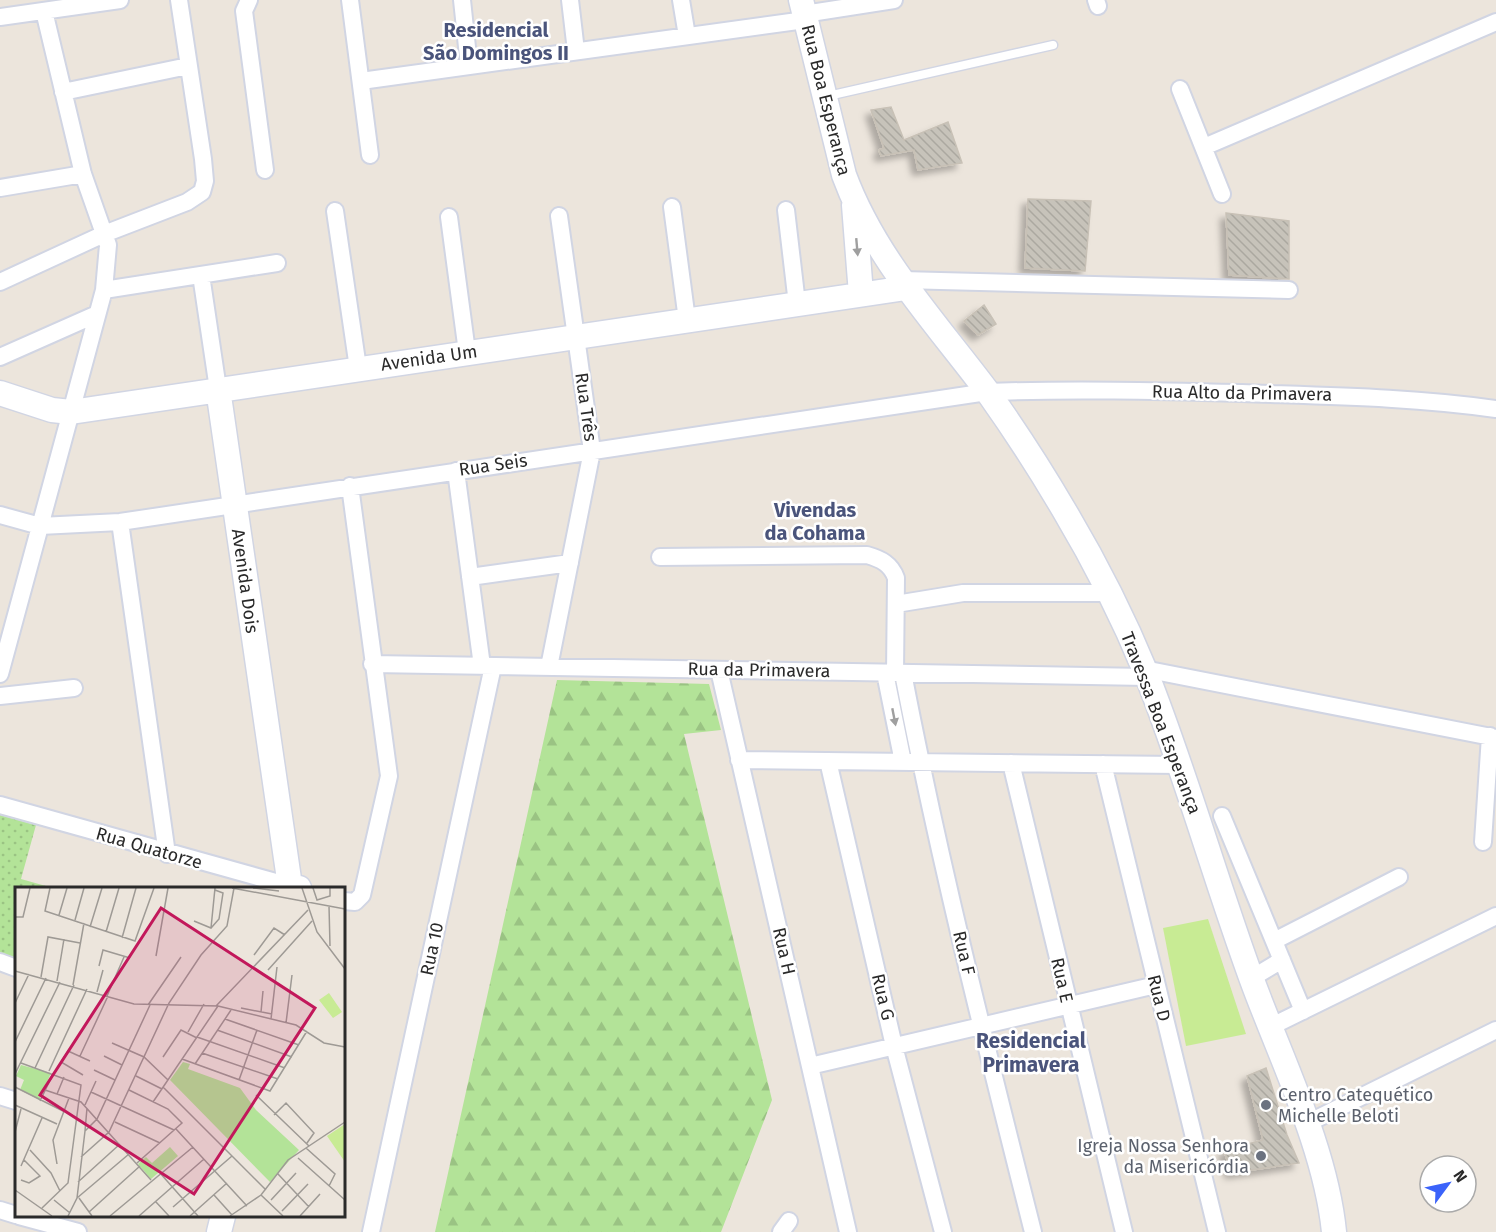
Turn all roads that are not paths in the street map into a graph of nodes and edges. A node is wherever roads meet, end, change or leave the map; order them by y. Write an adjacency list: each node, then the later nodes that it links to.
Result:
1 (120, 0): 9 (street)
2 (179, 0): 16 (street)
3 (350, 0): 18 (street)
4 (462, 0): 17 (street)
5 (570, 0): 15 (street)
6 (681, 0): 13 (street)
7 (894, 0): 10 (street)
8 (246, 5): 24 (street)
9 (44, 11): 11 (street); 20 (street)
10 (803, 11): 13 (street); 21 (street, Rua Boa Esperança)
11 (0, 17)
12 (1496, 22): 22 (street)
13 (687, 36): 15 (street)
14 (1053, 45): 21 (lane)
15 (576, 51): 17 (street)
16 (188, 66): 20 (street); 34 (street)
17 (469, 66): 18 (street)
18 (361, 81): 23 (street)
19 (1180, 89): 22 (street)
20 (63, 92): 25 (street)
21 (824, 97): 28 (street, Rua Boa Esperança)
22 (1204, 147): 27 (street)
23 (370, 155)
24 (265, 170)
25 (83, 174): 26 (street); 34 (street)
26 (0, 188)
27 (1222, 194)
28 (853, 200): 38 (street, Travessa Boa Esperança); 41 (street, one-way to 41)
29 (672, 207): 44 (street)
30 (786, 210): 42 (street)
31 (335, 211): 48 (street)
32 (558, 216): 45 (street, Rua Três)
33 (449, 217): 46 (street)
34 (104, 234): 37 (street); 39 (street)
35 (277, 263): 36 (street)
36 (201, 275): 39 (street); 49 (street, Avenida Dois)
37 (0, 282)
38 (904, 284): 40 (street); 41 (street, Avenida Um); 50 (street, Travessa Boa Esperança)
39 (104, 290): 43 (street)
40 (1289, 290)
41 (861, 294): 42 (street, Avenida Um)
42 (797, 304): 44 (street, Avenida Um)
43 (97, 314): 47 (street); 53 (street)
44 (687, 320): 45 (street, Avenida Um)
45 (576, 336): 46 (street, Avenida Um); 54 (street, Rua Três)
46 (467, 352): 48 (street, Avenida Um)
47 (0, 357)
48 (358, 368): 49 (street, Avenida Um)
49 (218, 389): 53 (street, Avenida Um); 57 (street, Avenida Dois)
50 (987, 392): 52 (street, Rua Alto da Primavera); 54 (street, Rua Seis); 64 (street, Travessa Boa Esperança)
51 (0, 393): 53 (street, Avenida Um)
52 (1496, 409)
53 (71, 412): 60 (street)
54 (592, 451): 55 (street, Rua Seis); 62 (street, Rua Três)
55 (456, 471): 56 (street, Rua Seis); 63 (street, Rua 10)
56 (350, 486): 57 (street, Rua Seis); 67 (street)
57 (233, 504): 59 (street, Rua Seis); 89 (street, Avenida Dois)
58 (0, 515): 60 (street, Rua Seis)
59 (120, 522): 60 (street, Rua Seis); 87 (street)
60 (40, 526): 66 (street)
61 (660, 557): 65 (street)
62 (570, 563): 63 (street); 69 (street, Rua Três)
63 (470, 577): 68 (street, Rua 10)
64 (1109, 593): 65 (street); 72 (street, Travessa Boa Esperança)
65 (896, 604): 71 (street)
66 (6, 631): 73 (street)
67 (372, 664): 68 (street, Rua da Primavera); 90 (street)
68 (488, 666): 69 (street, Rua da Primavera); 114 (street, Rua 10)
69 (549, 667): 70 (street, Rua da Primavera)
70 (719, 670): 71 (street, Rua da Primavera); 77 (street, Rua H)
71 (894, 673): 72 (street, Rua da Primavera); 79 (street, one-way to 79); 80 (street, Rua F)
72 (1146, 673): 76 (street, Rua da Primavera); 83 (street, Travessa Boa Esperança)
73 (0, 674)
74 (74, 688): 75 (street)
75 (0, 696)
76 (1493, 737): 86 (street)
77 (739, 760): 78 (street); 104 (street, Rua H)
78 (828, 761): 79 (street); 103 (street, Rua G)
79 (903, 762): 80 (street)
80 (920, 762): 81 (street); 100 (street, Rua F)
81 (1011, 763): 82 (street); 98 (street, Rua E)
82 (1103, 764): 83 (street); 97 (street, Rua D)
83 (1179, 765): 96 (street, Travessa Boa Esperança)
84 (0, 804): 87 (street, Rua Quatorze)
85 (1222, 816): 92 (street)
86 (1483, 842)
87 (167, 854): 89 (street, Rua Quatorze)
88 (1399, 877): 92 (street)
89 (295, 887)
90 (347, 902)
91 (1496, 916): 99 (street)
92 (1274, 941): 93 (street)
93 (1282, 960): 96 (street); 99 (street)
94 (0, 962): 95 (street)
95 (15, 968)
96 (1252, 978): 101 (street, Travessa Boa Esperança)
97 (1156, 985): 98 (street); 119 (street, Rua D)
98 (1068, 1005): 100 (street); 118 (street, Rua E)
99 (1303, 1011): 101 (street)
100 (981, 1025): 103 (street); 117 (street, Rua F)
101 (1270, 1027): 107 (street, Travessa Boa Esperança)
102 (1496, 1030): 107 (street)
103 (894, 1046): 104 (street); 116 (street, Rua G)
104 (810, 1066): 115 (street, Rua H)
105 (0, 1096): 106 (street)
106 (15, 1101)
107 (1306, 1124): 120 (street, Travessa Boa Esperança)
108 (0, 1210): 109 (street)
109 (15, 1214)
110 (25, 1217): 112 (street)
111 (223, 1217): 113 (street)
112 (78, 1232)
113 (219, 1232)
114 (371, 1232)
115 (848, 1232)
116 (944, 1232)
117 (1033, 1232)
118 (1124, 1232)
119 (1217, 1232)
120 (1334, 1232)

